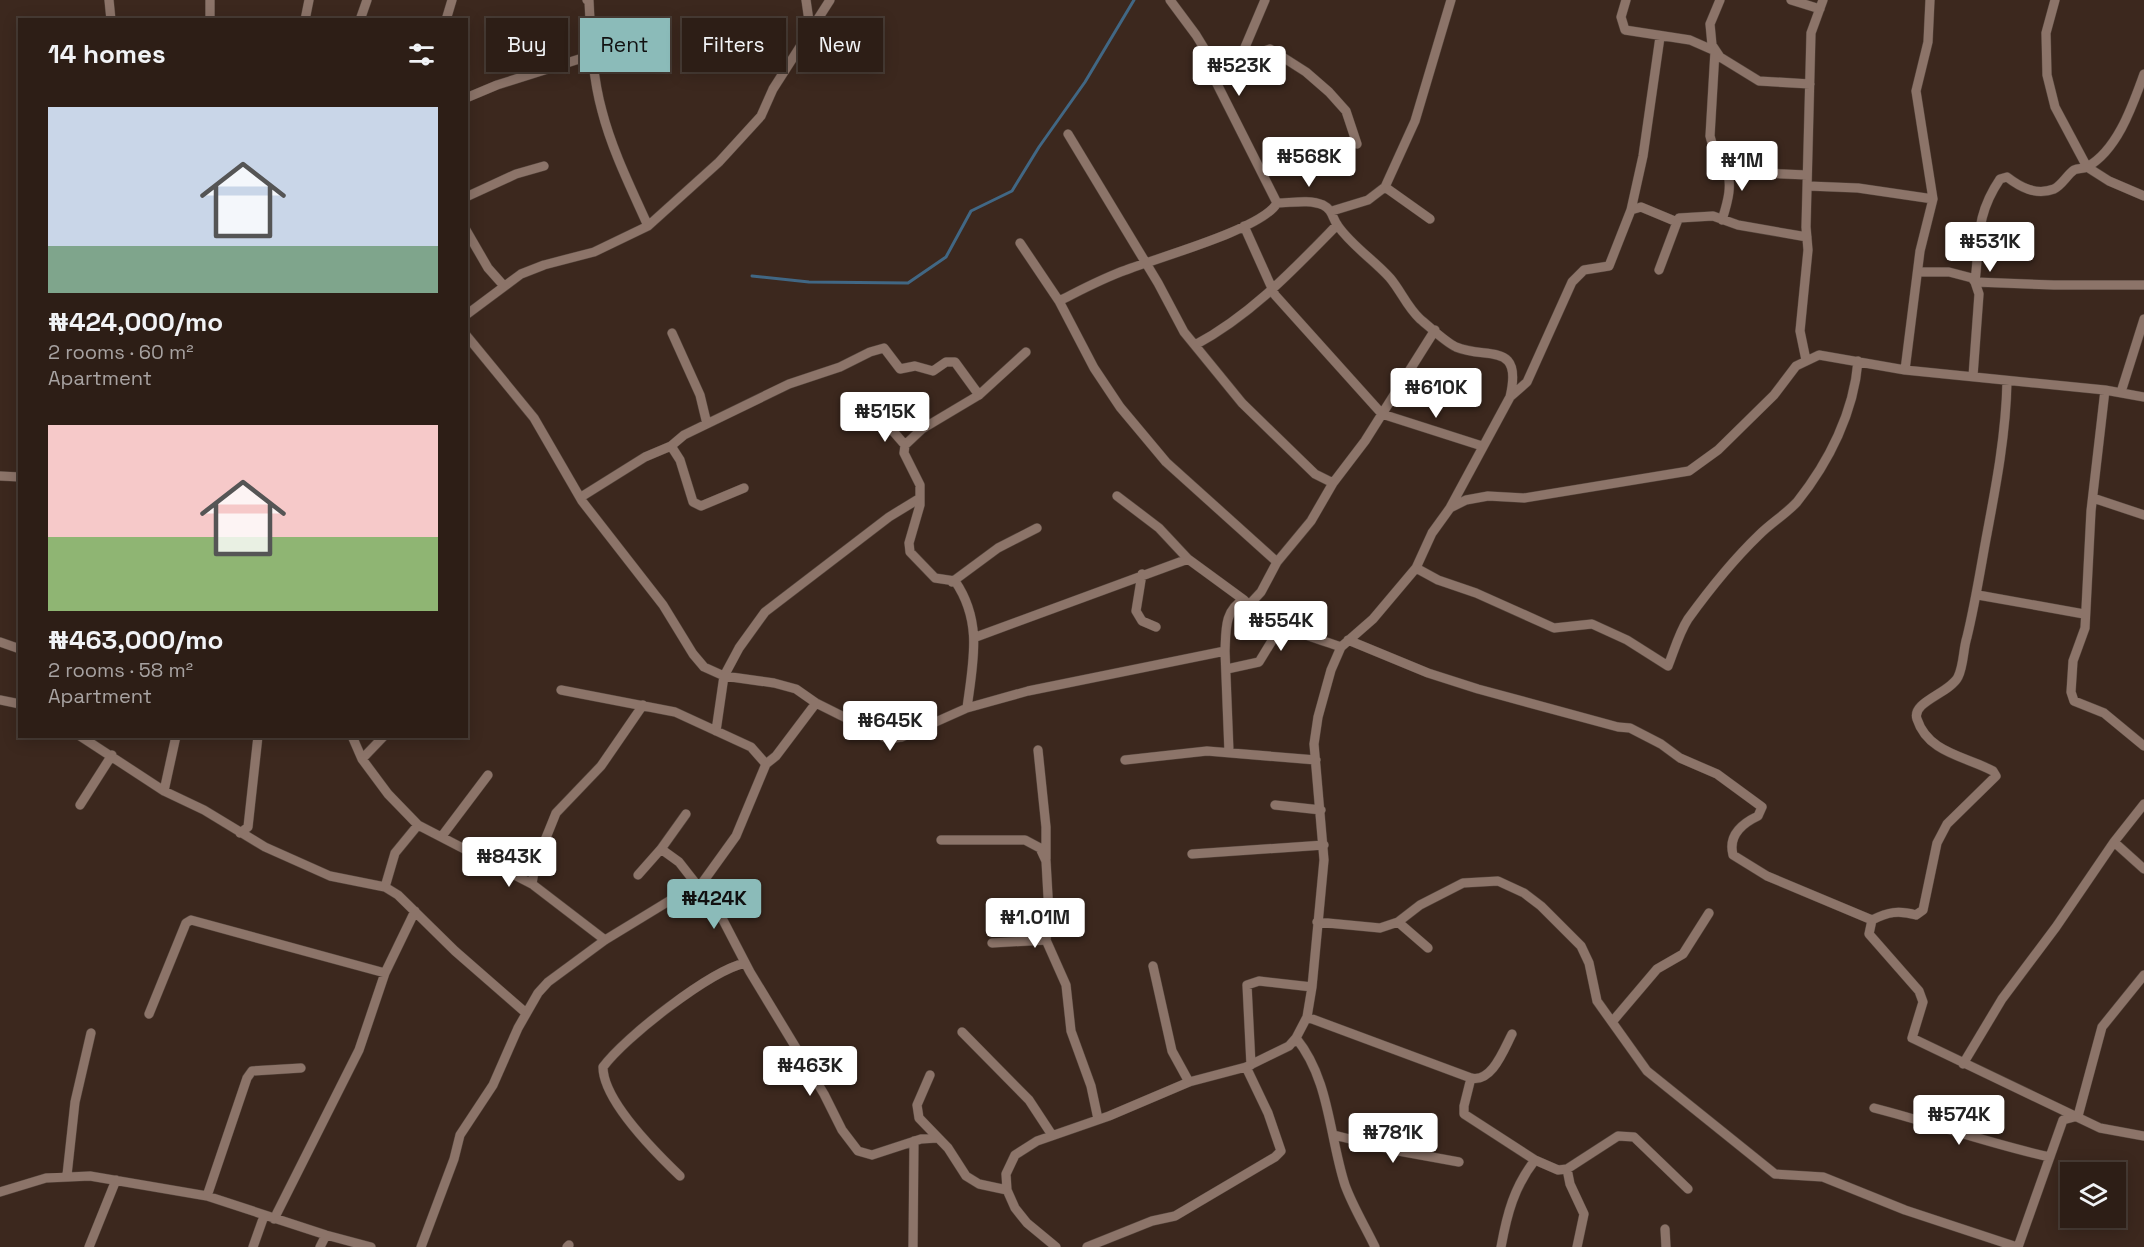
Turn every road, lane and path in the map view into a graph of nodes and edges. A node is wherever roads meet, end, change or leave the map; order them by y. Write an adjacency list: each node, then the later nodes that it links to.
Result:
1 (109, 0): 18 (street)
2 (210, 0): 19 (street)
3 (309, 0): 20 (street)
4 (367, 0): 21 (street)
5 (452, 0): 22 (street)
6 (589, 0): 23 (street)
7 (806, 0): 24 (street)
8 (830, 0): 25 (street)
9 (1170, 0): 31 (street)
10 (1265, 0): 29 (street)
11 (1451, 0): 43 (street)
12 (1626, 0): 26 (street)
13 (1720, 0): 28 (street)
14 (1791, 0): 17 (street)
15 (1930, 0): 46 (street)
16 (2055, 0): 40 (street)
17 (1822, 4): 34 (street)
18 (111, 18)
19 (210, 18)
20 (305, 18)
21 (361, 18)
22 (447, 18)
23 (590, 18)
24 (809, 18)
25 (817, 18)
26 (1660, 37): 28 (street); 48 (street)
27 (798, 48): 54 (street)
28 (1715, 51): 34 (street); 39 (street)
29 (1240, 58): 31 (street); 37 (street)
30 (580, 59): 35 (street)
31 (1218, 71): 47 (street)
32 (595, 72): 54 (street)
33 (2144, 74): 40 (street)
34 (1810, 84): 41 (street)
35 (468, 97)
36 (1068, 134): 59 (street)
37 (1357, 144)
38 (544, 166): 44 (street)
39 (1725, 166): 41 (street); 51 (street)
40 (2087, 167): 45 (street); 62 (street)
41 (1807, 175): 42 (street)
42 (1808, 186): 46 (street); 57 (street)
43 (1384, 187): 49 (street); 50 (street)
44 (468, 195)
45 (2144, 196)
46 (1933, 199): 61 (street)
47 (1277, 203): 49 (street); 55 (street)
48 (1631, 210): 52 (street); 82 (street)
49 (1332, 211): 53 (street)
50 (1430, 219)
51 (1722, 220): 52 (street); 57 (street)
52 (1677, 222): 60 (street)
53 (1337, 225): 65 (street); 69 (street)
54 (648, 226): 64 (street)
55 (1244, 226): 59 (street); 65 (street)
56 (468, 233): 64 (street)
57 (1807, 237): 74 (street)
58 (1020, 243): 66 (street)
59 (1146, 264): 66 (street); 72 (street)
60 (1659, 270)
61 (1918, 273): 62 (street); 76 (street)
62 (1975, 282): 63 (street); 77 (street)
63 (2144, 285)
64 (504, 286): 67 (street)
65 (1273, 291): 72 (street); 84 (street)
66 (1059, 301): 102 (street)
67 (468, 313)
68 (2144, 319): 80 (street)
69 (1435, 330): 82 (street); 84 (street)
70 (672, 333): 86 (street)
71 (468, 337): 95 (street)
72 (1195, 345): 92 (street)
73 (1026, 352): 81 (street)
74 (1806, 360): 75 (street); 98 (street)
75 (1858, 361): 76 (street); 103 (street)
76 (1905, 370): 77 (street)
77 (1973, 376): 78 (street)
78 (2007, 381): 79 (street); 106 (street)
79 (2105, 390): 80 (street); 97 (street)
80 (2121, 392): 83 (street)
81 (979, 394): 86 (street); 87 (street)
82 (1510, 397): 89 (street)
83 (2144, 397)
84 (1382, 414): 89 (street); 92 (street)
85 (885, 422): 87 (street)
86 (707, 424): 88 (street)
87 (905, 445): 96 (street)
88 (671, 446): 93 (street); 95 (street)
89 (1482, 446): 98 (street)
90 (0, 476): 91 (street)
91 (18, 477)
92 (1333, 483): 102 (street)
93 (744, 488)
94 (1117, 496): 101 (street)
95 (581, 497): 117 (street)
96 (920, 498): 105 (street); 117 (street)
97 (2093, 498): 99 (street); 108 (street)
98 (1450, 508): 103 (street)
99 (2144, 515)
100 (1036, 528): 105 (street)
101 (1188, 559): 104 (street); 107 (street)
102 (1277, 562): 107 (street)
103 (1416, 568): 113 (street)
104 (1142, 574): 110 (street); 111 (street)
105 (952, 582): 111 (street)
106 (1978, 595): 108 (street); 161 (street)
107 (1246, 603): 109 (street); 115 (street)
108 (2084, 614): 130 (street)
109 (1281, 626): 113 (street); 116 (street)
110 (1156, 627)
111 (976, 637): 123 (street)
112 (0, 642): 114 (street)
113 (1345, 643): 136 (street); 161 (street)
114 (18, 648)
115 (1225, 651): 116 (street); 123 (street)
116 (1227, 669): 132 (street)
117 (724, 676): 120 (street); 124 (street)
118 (561, 690): 122 (street)
119 (0, 700): 121 (street)
120 (816, 703): 123 (street); 137 (street)
121 (18, 704)
122 (643, 705): 124 (street); 156 (street)
123 (967, 708)
124 (716, 731): 137 (street)
125 (83, 738): 133 (street)
126 (176, 738): 139 (street)
127 (258, 738): 146 (street)
128 (353, 738): 134 (street)
129 (382, 738): 134 (street)
130 (2144, 746)
131 (1038, 750): 153 (street)
132 (1229, 752): 135 (street); 136 (street)
133 (112, 755): 139 (street); 141 (street)
134 (362, 759): 145 (street)
135 (1125, 760)
136 (1316, 760): 143 (street)
137 (766, 764): 158 (street)
138 (488, 775): 147 (street)
139 (164, 790): 146 (street)
140 (2144, 804): 149 (street)
141 (80, 805)
142 (1275, 805): 143 (street)
143 (1321, 810): 150 (street)
144 (686, 814): 151 (street)
145 (418, 825): 147 (street); 157 (street)
146 (240, 833): 157 (street)
147 (442, 836): 156 (street)
148 (941, 840): 153 (street)
149 (2114, 842): 154 (street); 181 (street)
150 (1324, 845): 152 (street); 162 (street)
151 (661, 849): 155 (street); 158 (street)
152 (1192, 854)
153 (1046, 861): 165 (street)
154 (2144, 869)
155 (638, 875)
156 (532, 884): 164 (street)
157 (385, 886): 159 (street)
158 (701, 887): 164 (street); 168 (street)
159 (415, 911): 170 (street); 173 (street)
160 (1709, 913): 176 (street)
161 (1872, 920): 181 (street)
162 (1317, 922): 163 (street); 172 (street)
163 (1398, 922): 167 (street); 176 (street)
164 (605, 940): 173 (street)
165 (1046, 940): 166 (street); 189 (street)
166 (992, 943)
167 (1428, 948)
168 (745, 963): 194 (street); 200 (street)
169 (1153, 966): 186 (street)
170 (385, 973): 174 (street); 206 (street)
171 (2144, 975): 188 (street)
172 (1312, 987): 175 (street); 182 (street)
173 (526, 1013): 213 (street)
174 (149, 1014)
175 (1307, 1017): 180 (street); 185 (street)
176 (1612, 1022): 221 (street)
177 (962, 1032): 190 (street)
178 (92, 1033): 199 (street)
179 (1512, 1034): 185 (street)
180 (1296, 1038): 182 (street); 191 (street)
181 (1963, 1064): 188 (street)
182 (1248, 1066): 186 (street); 216 (street)
183 (301, 1068): 205 (street)
184 (930, 1075): 193 (street)
185 (1471, 1078): 196 (street)
186 (1189, 1082): 189 (street)
187 (1874, 1108): 195 (street)
188 (2078, 1116): 192 (street); 195 (street)
189 (1098, 1119): 190 (street)
190 (1052, 1135): 203 (street)
191 (1334, 1135): 197 (street); 217 (street)
192 (2144, 1136)
193 (937, 1138): 194 (street); 203 (street)
194 (914, 1141): 214 (street)
195 (2050, 1157): 221 (street)
196 (1534, 1160): 198 (street); 218 (street)
197 (1459, 1162)
198 (1567, 1169): 202 (street); 219 (street)
199 (67, 1175): 201 (street); 204 (street)
200 (680, 1176)
201 (116, 1180): 205 (street); 209 (street)
202 (1688, 1189)
203 (1007, 1190): 215 (street)
204 (0, 1192)
205 (207, 1196): 206 (street)
206 (269, 1217): 208 (street); 210 (street)
207 (1665, 1229): 220 (street)
208 (326, 1235): 211 (street); 212 (street)
209 (89, 1247)
210 (253, 1247)
211 (320, 1247)
212 (371, 1247)
213 (421, 1247)
214 (913, 1247)
215 (1056, 1247)
216 (1087, 1247)
217 (1375, 1247)
218 (1502, 1247)
219 (1577, 1247)
220 (1666, 1247)
221 (2018, 1247)

